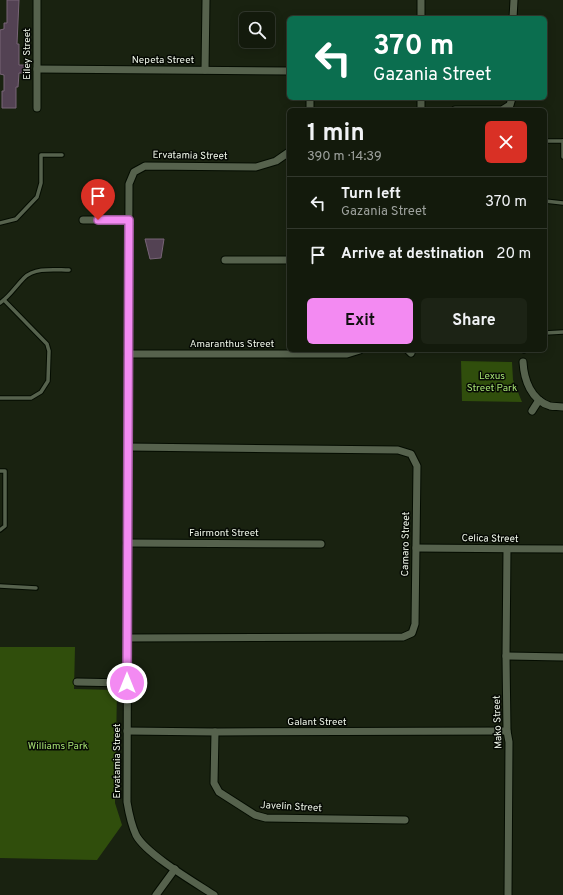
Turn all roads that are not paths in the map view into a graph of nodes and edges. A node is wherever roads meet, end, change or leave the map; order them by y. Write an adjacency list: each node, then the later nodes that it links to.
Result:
1 (37, 0): 7 (street, Eiley Street)
2 (206, 0): 8 (street)
3 (421, 0): 5 (street)
4 (514, 0): 6 (street)
5 (421, 16)
6 (513, 16)
7 (37, 69): 8 (street, Nepeta Street); 10 (street, Eiley Street)
8 (206, 70): 9 (street, Nepeta Street)
9 (287, 71)
10 (36, 108)
11 (547, 141): 12 (lane)
12 (563, 141): 15 (lane)
13 (287, 153): 19 (street, Ervatamia Street)
14 (62, 155): 20 (lane)
15 (563, 156)
16 (547, 201): 17 (lane)
17 (563, 203)
18 (83, 220): 19 (street)
19 (129, 220): 29 (street, Ervatamia Street)
20 (0, 223)
21 (225, 260): 22 (street)
22 (287, 260)
23 (69, 270): 24 (lane)
24 (4, 300): 25 (lane); 31 (lane)
25 (0, 303)
26 (563, 332): 27 (lane)
27 (547, 333)
28 (354, 352): 29 (street, Amaranthus Street)
29 (128, 354): 35 (street, Ervatamia Street)
30 (523, 362): 32 (street)
31 (0, 398)
32 (539, 400): 33 (street); 34 (street)
33 (563, 407)
34 (532, 411)
35 (128, 447): 38 (street, Ervatamia Street); 40 (street, Camaro Street)
36 (0, 472): 37 (lane)
37 (0, 530)
38 (128, 543): 39 (street, Fairmont Street); 45 (street, Ervatamia Street)
39 (321, 544)
40 (416, 548): 41 (street, Celica Street); 45 (street, Camaro Street)
41 (507, 549): 42 (street, Celica Street); 46 (street, Mako Street)
42 (563, 549)
43 (0, 586): 44 (lane)
44 (36, 588)
45 (127, 638): 49 (street, Ervatamia Street)
46 (506, 656): 47 (street); 51 (street, Mako Street)
47 (563, 657)
48 (77, 682): 49 (street)
49 (127, 683): 50 (street, Ervatamia Street)
50 (127, 731): 52 (street, Galant Street); 54 (street, Ervatamia Street)
51 (507, 731): 52 (street, Galant Street); 57 (street, Mako Street)
52 (215, 732): 53 (street, Javelin Street)
53 (405, 820)
54 (175, 869): 55 (street); 56 (street, Ervatamia Street)
55 (156, 895)
56 (214, 895)
57 (508, 895)

